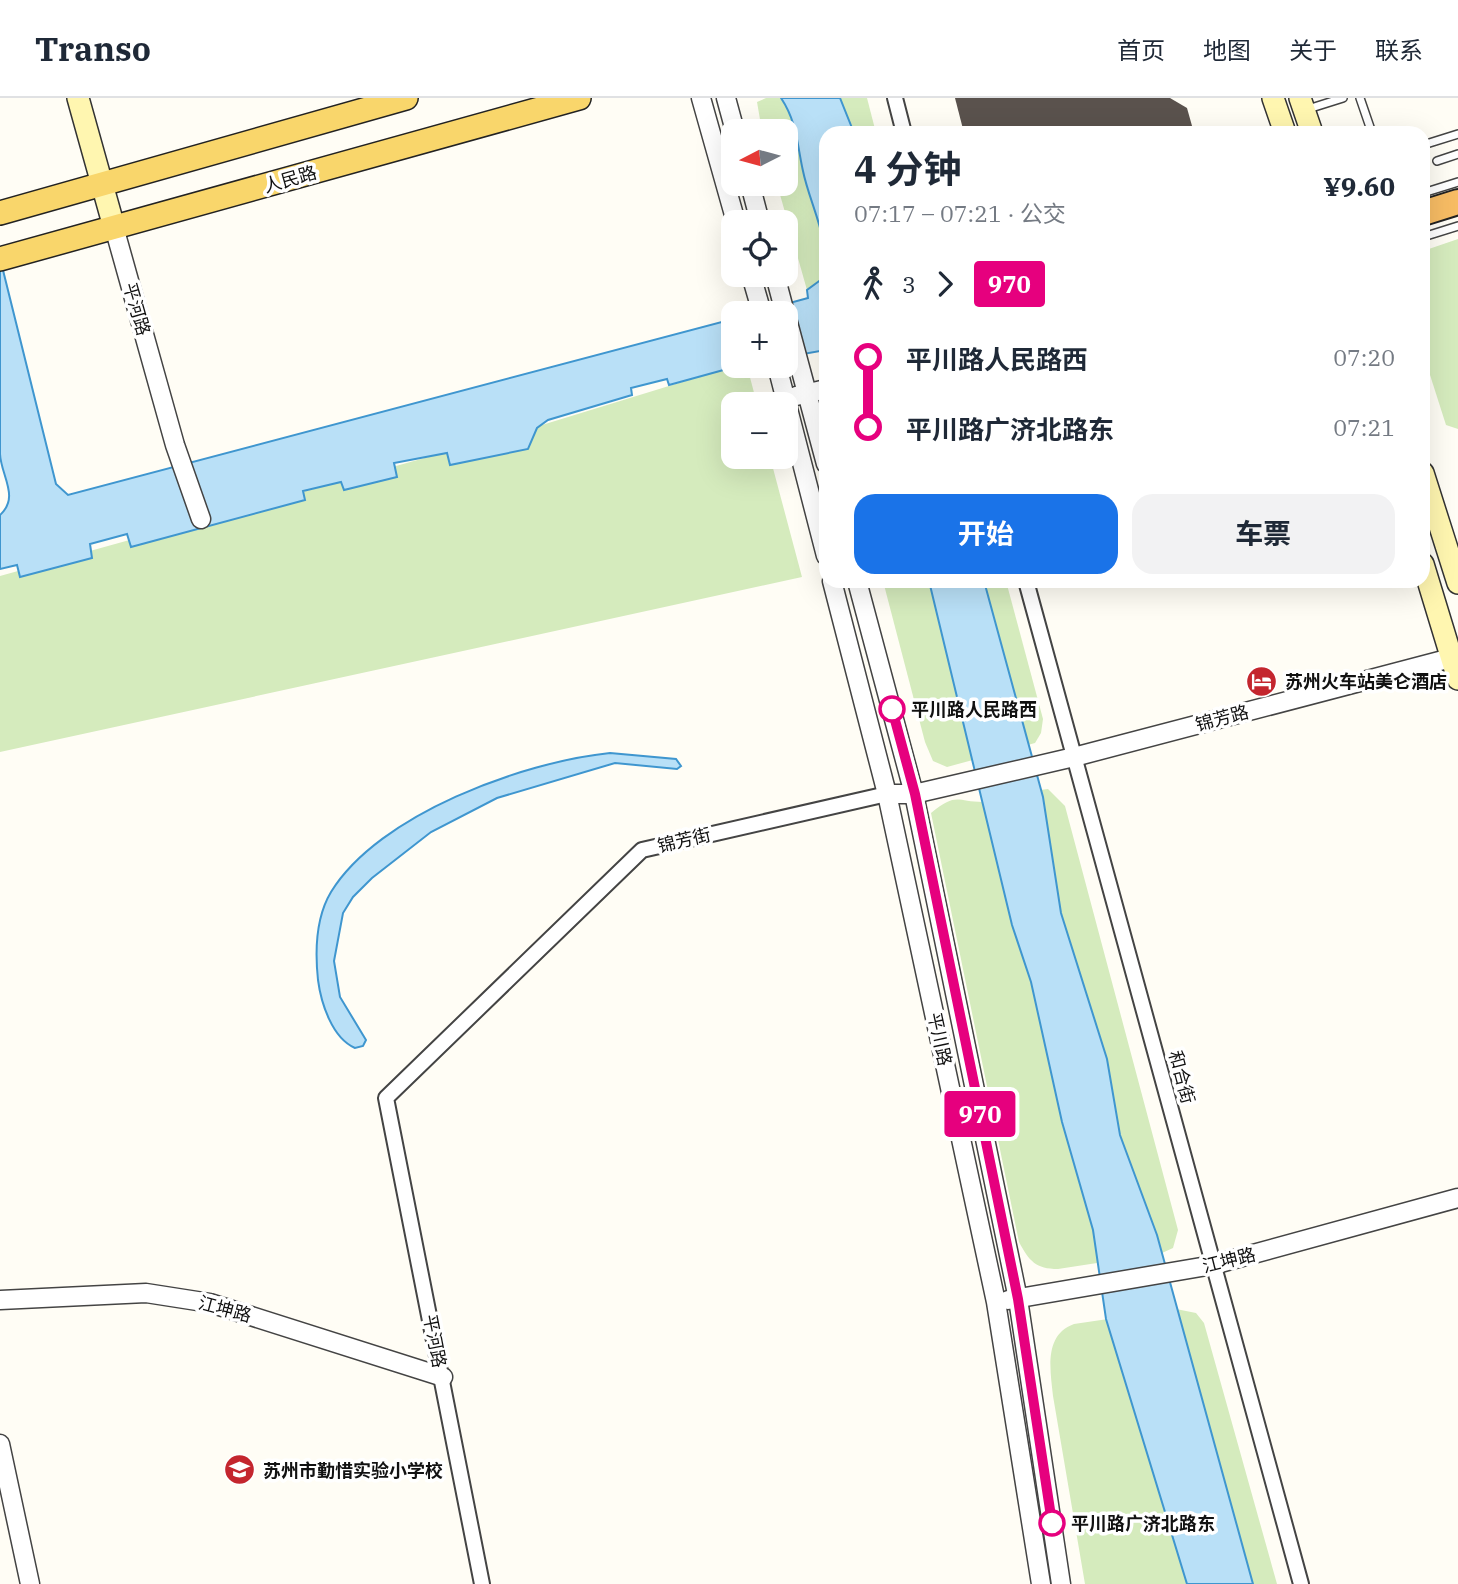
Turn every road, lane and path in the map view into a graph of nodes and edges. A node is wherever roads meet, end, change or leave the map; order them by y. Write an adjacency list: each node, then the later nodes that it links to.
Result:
1 (78, 98): 20 (main road, 平河路)
2 (406, 98): 20 (main road)
3 (579, 98): 28 (main road, 人民路)
4 (701, 98): 24 (street)
5 (726, 98): 11 (street)
6 (895, 98): 12 (street)
7 (1273, 98): 13 (main road)
8 (1343, 98): 10 (lane)
9 (1360, 98): 15 (lane)
10 (1302, 104): 14 (main road)
11 (732, 119)
12 (902, 126)
13 (1283, 126)
14 (1310, 126)
15 (1370, 126)
16 (1458, 134): 17 (lane)
17 (1430, 143)
18 (1458, 154): 19 (lane)
19 (1437, 161)
20 (104, 182): 26 (main road); 28 (main road, 平河路)
21 (1458, 182): 22 (lane)
22 (1430, 192)
23 (1458, 202): 25 (highway)
24 (733, 210)
25 (1430, 212)
26 (0, 213)
27 (1458, 226): 29 (lane)
28 (114, 227): 30 (main road, 人民路); 38 (street, 平河路)
29 (1430, 235)
30 (3, 259)
31 (798, 360): 33 (street)
32 (819, 391): 33 (street)
33 (807, 394): 34 (street); 35 (street)
34 (798, 396)
35 (819, 438)
36 (798, 448): 39 (street)
37 (1430, 495): 40 (main road)
38 (201, 519)
39 (819, 529)
40 (1458, 583)
41 (1430, 584): 45 (main road)
42 (834, 588): 48 (street, 平川路)
43 (859, 588): 49 (street, 平川路)
44 (1028, 588): 47 (street, 和合街)
45 (1455, 657): 46 (main road); 47 (street, 锦芳路)
46 (1458, 679)
47 (1074, 757): 49 (street, 锦芳街); 52 (street, 和合街)
48 (887, 794): 49 (street, 锦芳街); 50 (street, 锦芳街); 55 (street, 平川路)
49 (915, 794): 53 (street, 平川路)
50 (386, 1098): 56 (street, 平河路)
51 (1458, 1198): 52 (street, 江坤路)
52 (1213, 1265): 53 (street, 江坤路); 62 (street, 和合街)
53 (1018, 1299): 55 (street, 江坤路); 61 (street, 平川路)
54 (0, 1300): 56 (street, 江坤路)
55 (996, 1302): 60 (street, 平川路)
56 (443, 1377): 59 (street, 平河路)
57 (0, 1444): 58 (street)
58 (30, 1584)
59 (482, 1584)
60 (1041, 1584)
61 (1062, 1584)
62 (1301, 1584)

